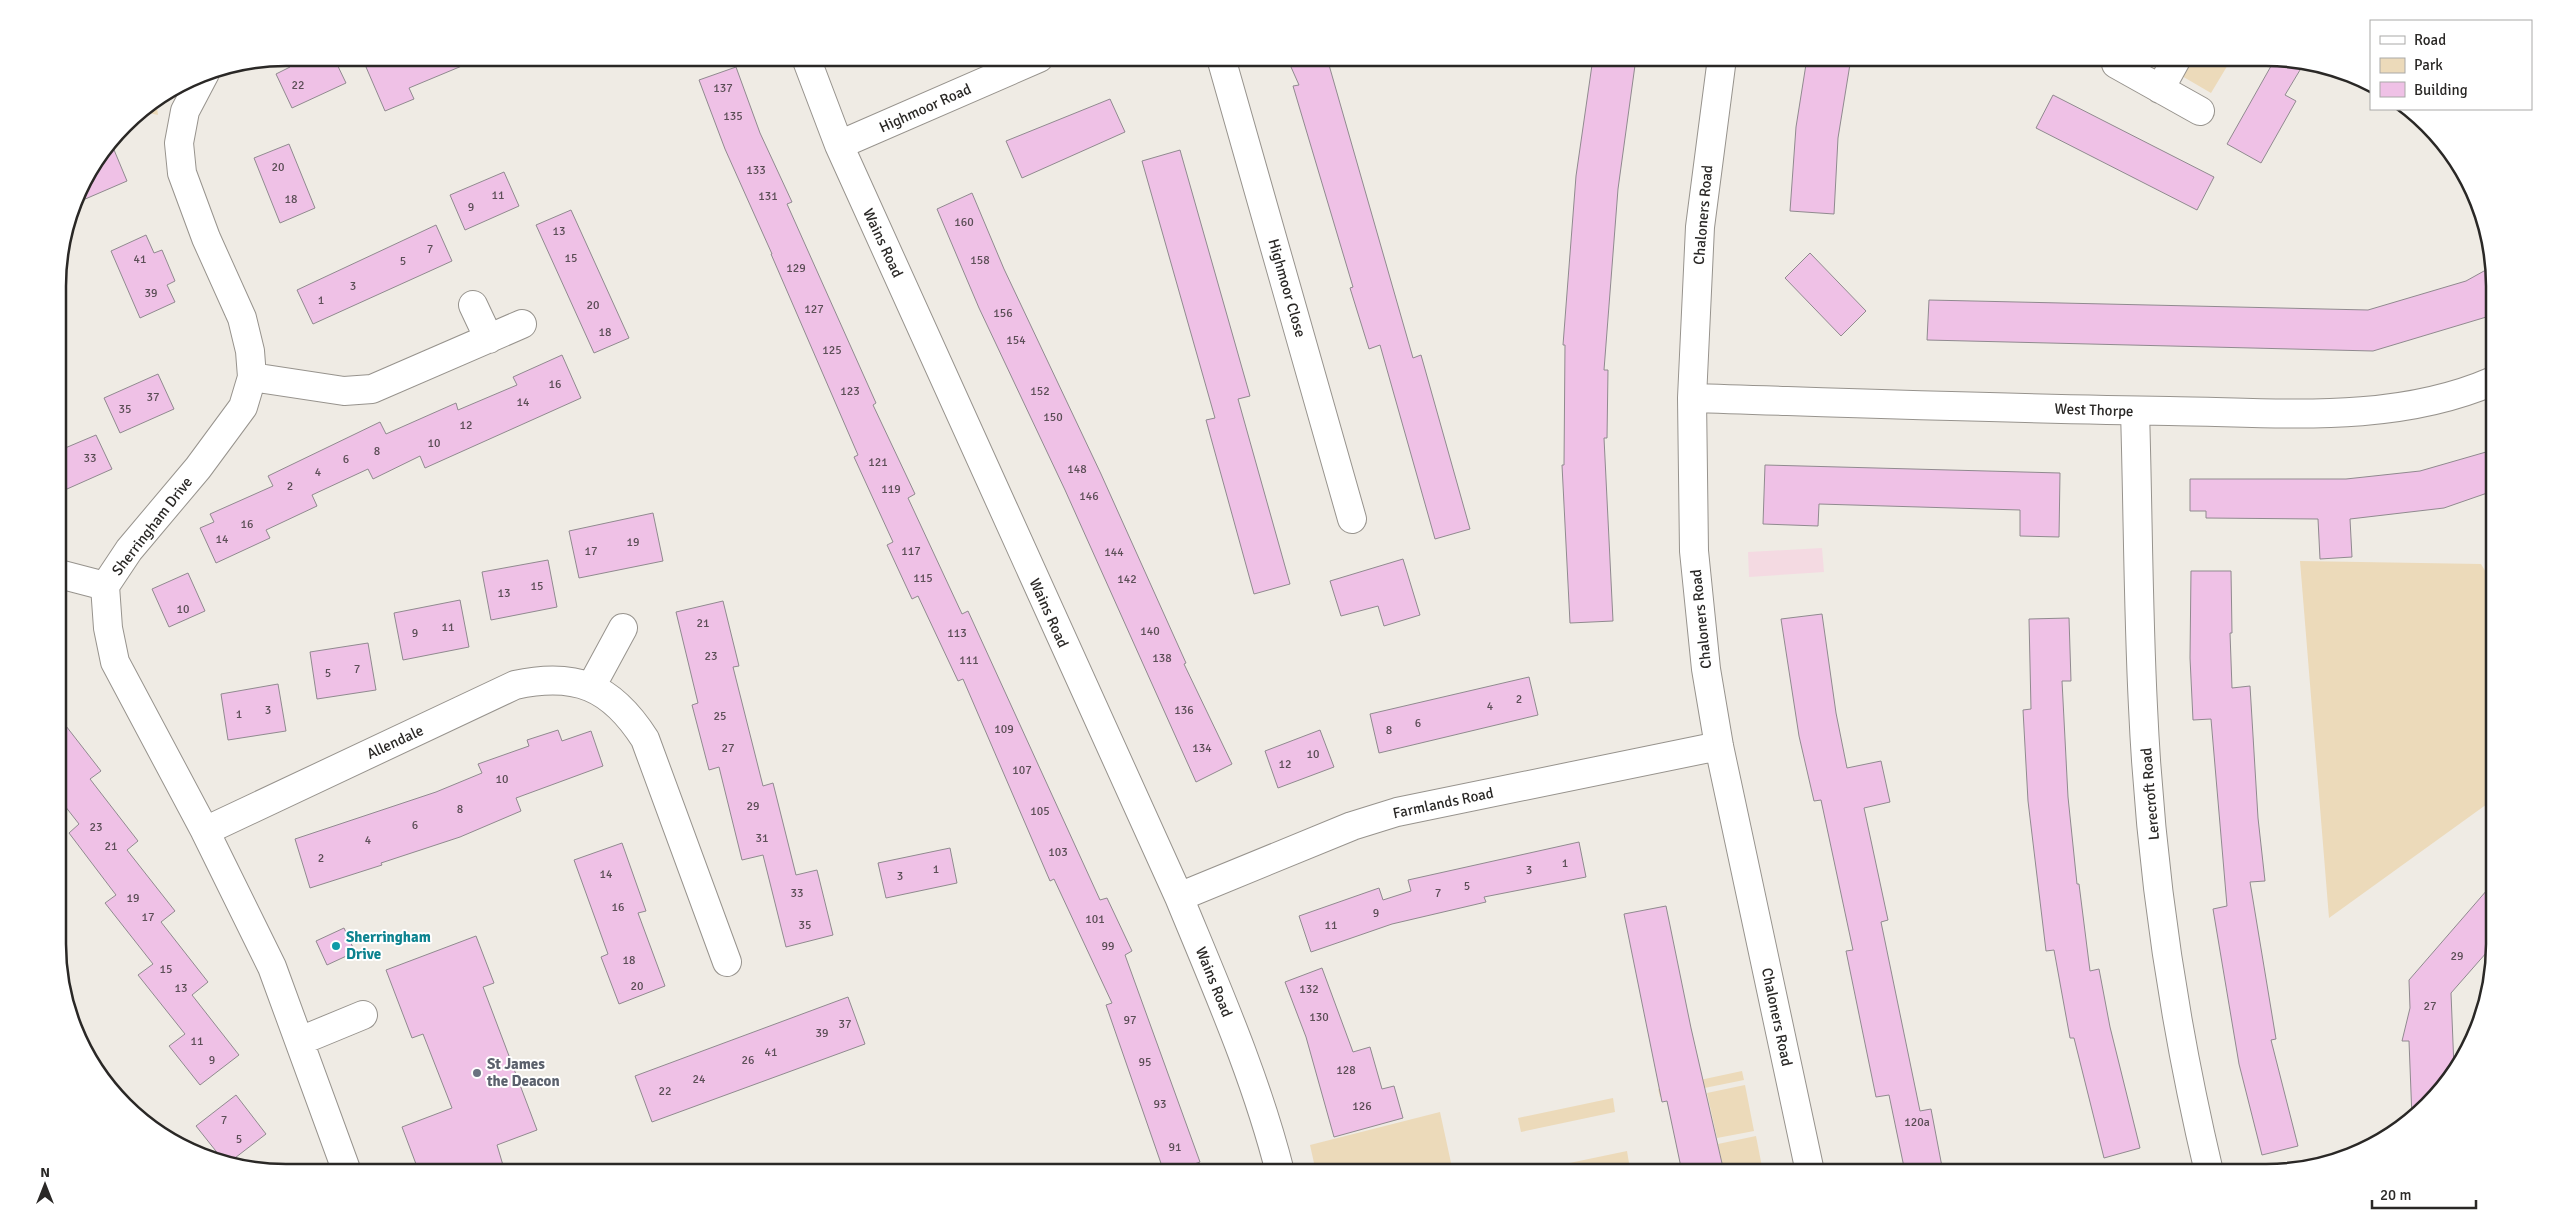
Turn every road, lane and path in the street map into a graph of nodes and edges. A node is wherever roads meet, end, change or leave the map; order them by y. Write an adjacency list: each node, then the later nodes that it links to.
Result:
1 (809, 66): 10 (street, Wains Road)
2 (1021, 66): 10 (street, Highmoor Road)
3 (1223, 66): 18 (street, Highmoor Close)
4 (1721, 66): 16 (street, Chaloners Road)
5 (2120, 66): 8 (street)
6 (2173, 66): 8 (street)
7 (200, 84): 14 (street, Sherringham Drive)
8 (2160, 89): 9 (street)
9 (2200, 111)
10 (839, 146): 25 (street, Wains Road)
11 (473, 305): 13 (street)
12 (522, 324): 13 (street)
13 (489, 339): 14 (street)
14 (252, 377): 20 (street, Sherringham Drive)
15 (2486, 383): 17 (street, West Thorpe)
16 (1692, 398): 17 (street, West Thorpe); 23 (street, Chaloners Road)
17 (2135, 411): 32 (street, Lerecroft Road)
18 (1352, 519)
19 (66, 576): 20 (street)
20 (105, 586): 24 (street, Sherringham Drive)
21 (623, 628): 22 (street)
22 (591, 687): 24 (street, Allendale); 26 (street, Allendale)
23 (1719, 746): 25 (street, Farmlands Road); 31 (street, Chaloners Road)
24 (205, 832): 28 (street, Sherringham Drive)
25 (1178, 897): 30 (street, Wains Road)
26 (727, 962)
27 (363, 1015): 28 (street)
28 (300, 1041): 29 (street, Sherringham Drive)
29 (345, 1164)
30 (1278, 1164)
31 (1808, 1164)
32 (2207, 1164)

